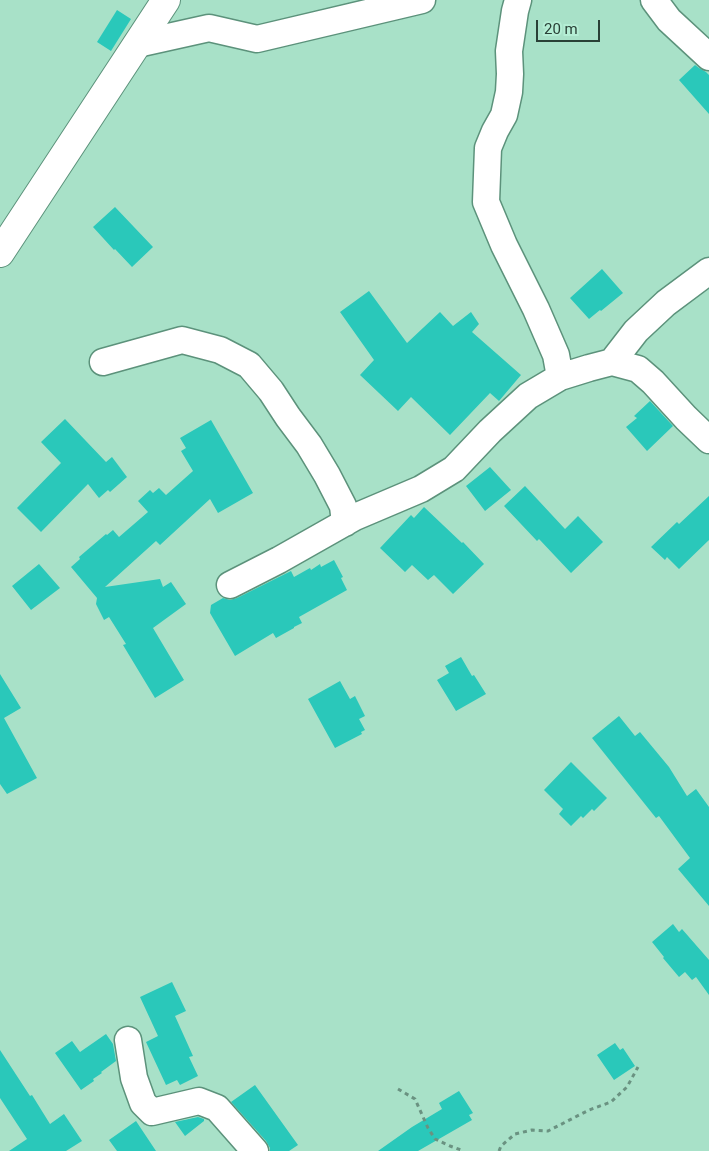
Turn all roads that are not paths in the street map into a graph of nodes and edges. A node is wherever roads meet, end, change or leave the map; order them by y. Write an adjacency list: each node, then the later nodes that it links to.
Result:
1 (166, 0): 5 (main road)
2 (422, 0): 5 (street)
3 (518, 0): 11 (street)
4 (654, 0): 6 (street)
5 (137, 44): 7 (main road)
6 (709, 57)
7 (0, 253)
8 (709, 271): 10 (street)
9 (103, 362): 13 (street)
10 (612, 362): 11 (street); 12 (street)
11 (560, 376): 13 (street)
12 (709, 440)
13 (345, 523): 14 (street)
14 (230, 585)
15 (128, 1040): 16 (street)
16 (255, 1151)

